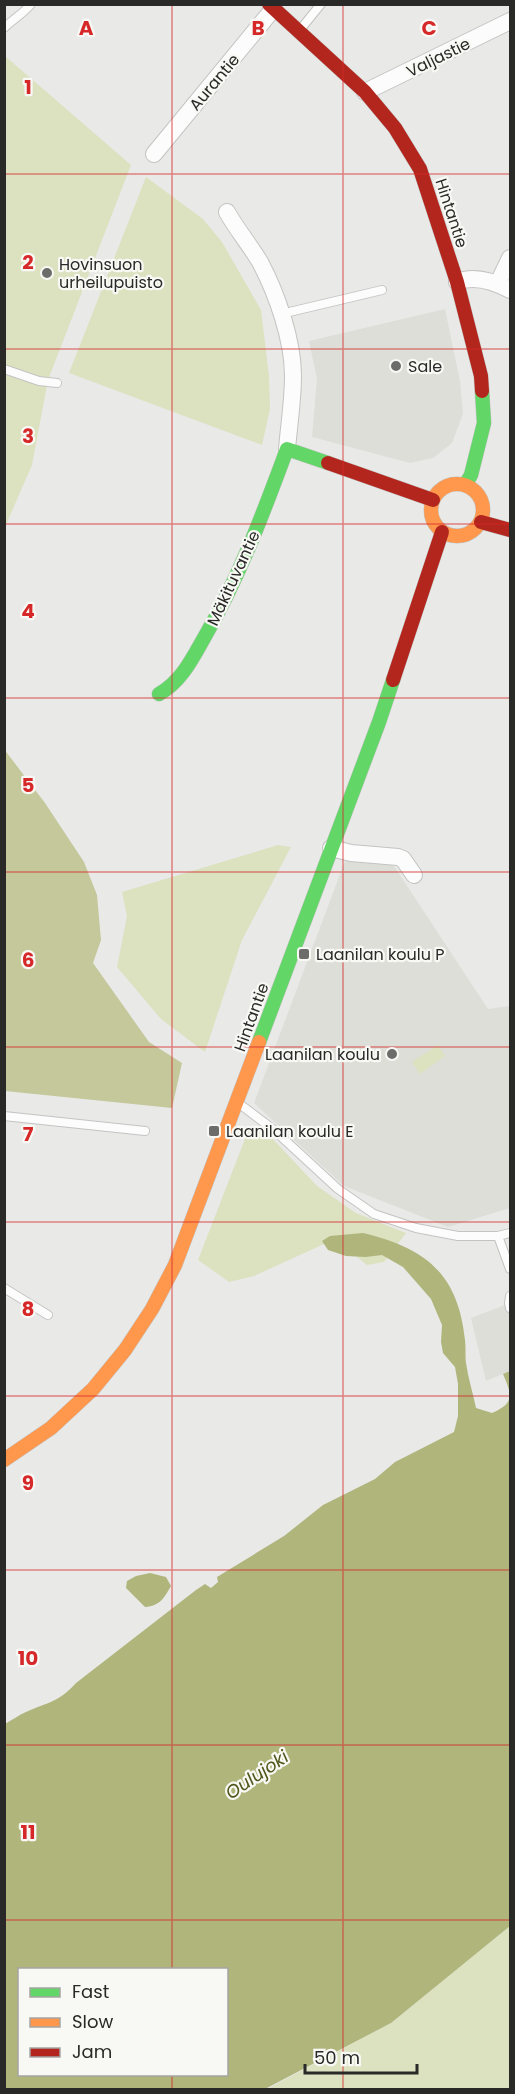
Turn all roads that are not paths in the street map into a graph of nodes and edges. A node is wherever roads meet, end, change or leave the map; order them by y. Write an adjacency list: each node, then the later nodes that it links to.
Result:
1 (31, 4): 5 (lane)
2 (321, 4): 6 (lane)
3 (272, 6): 6 (street, Hintantie); 8 (street, Aurantie)
4 (510, 21): 7 (street, Valjastie)
5 (4, 28)
6 (298, 31): 7 (street, Hintantie)
7 (365, 92): 11 (street, Hintantie)
8 (153, 154)
9 (227, 212): 14 (street, Mäkituvantie)
10 (510, 258): 12 (street)
11 (457, 282): 12 (street); 18 (street, Hintantie)
12 (504, 287)
13 (382, 290): 14 (lane)
14 (281, 314): 17 (street, Mäkituvantie)
15 (4, 369): 16 (lane)
16 (57, 383)
17 (287, 449): 19 (street); 23 (street, Mäkituvantie)
18 (465, 485): 19 (street); 20 (street)
19 (433, 500): 22 (street)
20 (481, 522): 21 (street); 22 (street)
21 (510, 530)
22 (442, 532): 24 (street, Hintantie)
23 (159, 694)
24 (331, 848): 25 (street); 26 (street, Hintantie)
25 (414, 875)
26 (237, 1102): 30 (lane); 36 (street, Hintantie)
27 (4, 1116): 28 (lane)
28 (145, 1131)
29 (510, 1233): 30 (lane)
30 (498, 1236): 31 (lane)
31 (510, 1269)
32 (4, 1288): 35 (lane)
33 (510, 1296): 34 (lane)
34 (510, 1308)
35 (48, 1315)
36 (4, 1460)

